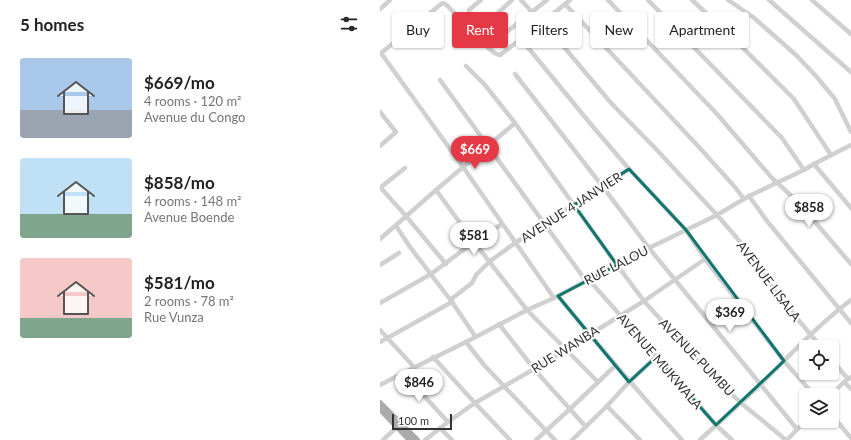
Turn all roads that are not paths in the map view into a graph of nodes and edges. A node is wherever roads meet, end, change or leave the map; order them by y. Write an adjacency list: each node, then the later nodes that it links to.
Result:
1 (390, 0): 13 (street)
2 (480, 0): 14 (street)
3 (512, 0): 15 (street)
4 (521, 0): 16 (street)
5 (547, 0): 16 (street)
6 (608, 0): 41 (street)
7 (648, 0): 40 (street)
8 (692, 0): 35 (street)
9 (728, 0): 31 (street)
10 (769, 0): 26 (street)
11 (812, 0): 20 (street)
12 (568, 2): 17 (street); 46 (street)
13 (380, 9)
14 (469, 10)
15 (499, 12)
16 (532, 12)
17 (556, 12)
18 (516, 25): 19 (street)
19 (508, 31)
20 (851, 34)
21 (516, 42): 24 (street)
22 (529, 48): 39 (street)
23 (565, 48): 49 (street, AVENUE LISALA)
24 (380, 54): 37 (street)
25 (466, 66): 30 (street, AVENUE PUMBU)
26 (851, 72)
27 (515, 74): 42 (street)
28 (440, 80): 34 (street, AVENUE MUKWALA)
29 (380, 112): 33 (street)
30 (515, 123): 34 (street); 47 (street, AVENUE PUMBU)
31 (851, 132)
32 (851, 145): 35 (street, RUE LALOU)
33 (380, 146)
34 (489, 146): 37 (street); 52 (street, AVENUE MUKWALA)
35 (831, 155): 36 (street, RUE LALOU)
36 (814, 164): 40 (street, RUE LALOU); 48 (street)
37 (463, 167): 44 (street); 51 (street)
38 (405, 168): 43 (street)
39 (629, 169): 42 (street, AVENUE 4 JANVIER); 54 (street)
40 (804, 170): 41 (street, RUE LALOU)
41 (777, 182): 45 (street, RUE LALOU); 63 (street)
42 (603, 187): 47 (street, AVENUE 4 JANVIER); 58 (street)
43 (380, 188): 50 (street)
44 (436, 190): 50 (street); 56 (street)
45 (749, 196): 46 (street, RUE LALOU); 74 (street)
46 (744, 199): 49 (street, RUE LALOU)
47 (574, 205): 52 (street, AVENUE 4 JANVIER); 65 (street, AVENUE PUMBU)
48 (851, 208)
49 (717, 215): 54 (street, RUE LALOU); 81 (street, AVENUE LISALA)
50 (406, 216): 53 (street); 62 (street)
51 (502, 224): 56 (street); 57 (street)
52 (544, 224): 57 (street, AVENUE 4 JANVIER); 67 (street, AVENUE MUKWALA)
53 (396, 226): 55 (street); 66 (street)
54 (686, 230): 58 (street, RUE LALOU); 60 (street)
55 (380, 239)
56 (474, 242): 61 (street); 62 (street)
57 (515, 243): 61 (street, AVENUE 4 JANVIER); 69 (street)
58 (649, 248): 65 (street, RUE LALOU); 68 (street)
59 (399, 253): 64 (street)
60 (705, 259): 68 (street, RUE WANBA); 90 (street)
61 (489, 262): 72 (street, AVENUE 4 JANVIER); 75 (street)
62 (446, 264): 66 (street)
63 (851, 264)
64 (380, 265)
65 (616, 265): 67 (street, RUE LALOU); 71 (street, AVENUE PUMBU)
66 (431, 274): 72 (street); 73 (street)
67 (587, 280): 69 (street, RUE LALOU); 76 (street, AVENUE MUKWALA)
68 (675, 280): 71 (street, RUE WANBA); 100 (street)
69 (556, 297): 75 (street, RUE LALOU); 80 (street)
70 (851, 300): 74 (street)
71 (644, 301): 76 (street, RUE WANBA); 105 (street, AVENUE PUMBU)
72 (452, 302): 82 (street); 83 (street, AVENUE 4 JANVIER)
73 (380, 303)
74 (839, 309): 77 (street); 81 (street)
75 (527, 310): 78 (street, RUE LALOU); 87 (street)
76 (620, 315): 80 (street, RUE WANBA); 89 (street, AVENUE MUKWALA)
77 (851, 323)
78 (499, 324): 82 (street, RUE LALOU); 94 (street)
79 (380, 330): 83 (street)
80 (589, 334): 87 (street, RUE WANBA); 91 (street)
81 (811, 335): 84 (street, AVENUE LISALA); 90 (street)
82 (475, 336): 86 (street, RUE LALOU)
83 (387, 338): 85 (street, AVENUE 4 JANVIER); 92 (street)
84 (815, 340)
85 (380, 342)
86 (466, 342): 88 (street, RUE LALOU); 101 (street)
87 (565, 349): 94 (street, RUE WANBA); 97 (street)
88 (433, 357): 92 (street, RUE LALOU); 107 (street)
89 (656, 357): 98 (street); 113 (street, AVENUE MUKWALA)
90 (784, 361): 100 (street); 102 (street)
91 (616, 365): 97 (street); 98 (street)
92 (414, 367): 95 (street, RUE LALOU)
93 (839, 368): 96 (street)
94 (534, 369): 101 (street, RUE WANBA); 109 (street)
95 (403, 373): 99 (street, RUE LALOU); 111 (street)
96 (848, 379): 103 (street); 104 (street)
97 (598, 382): 109 (street)
98 (629, 382): 108 (street); 130 (street)
99 (380, 385)
100 (760, 385): 105 (street); 117 (street)
101 (504, 386): 107 (street, RUE WANBA); 118 (street)
102 (808, 388)
103 (838, 388)
104 (851, 389)
105 (741, 402): 113 (street); 133 (street, AVENUE PUMBU)
106 (380, 403): 122 (main road)
107 (475, 403): 111 (street, RUE WANBA); 125 (street)
108 (606, 406): 114 (street); 129 (street)
109 (570, 409): 114 (street); 118 (street)
110 (380, 410): 115 (main road)
111 (448, 422): 116 (street, RUE WANBA)
112 (839, 423): 119 (street)
113 (716, 425): 131 (street); 132 (street, AVENUE MUKWALA)
114 (586, 426): 128 (street)
115 (397, 427): 120 (street); 121 (main road)
116 (440, 428): 123 (street, RUE WANBA); 124 (street)
117 (797, 429): 133 (street)
118 (546, 431): 126 (street); 127 (street)
119 (851, 438)
120 (383, 440)
121 (410, 440)
122 (416, 440)
123 (425, 440)
124 (452, 440)
125 (510, 440)
126 (536, 440)
127 (555, 440)
128 (572, 440)
129 (640, 440)
130 (682, 440)
131 (700, 440)
132 (732, 440)
133 (786, 440)

